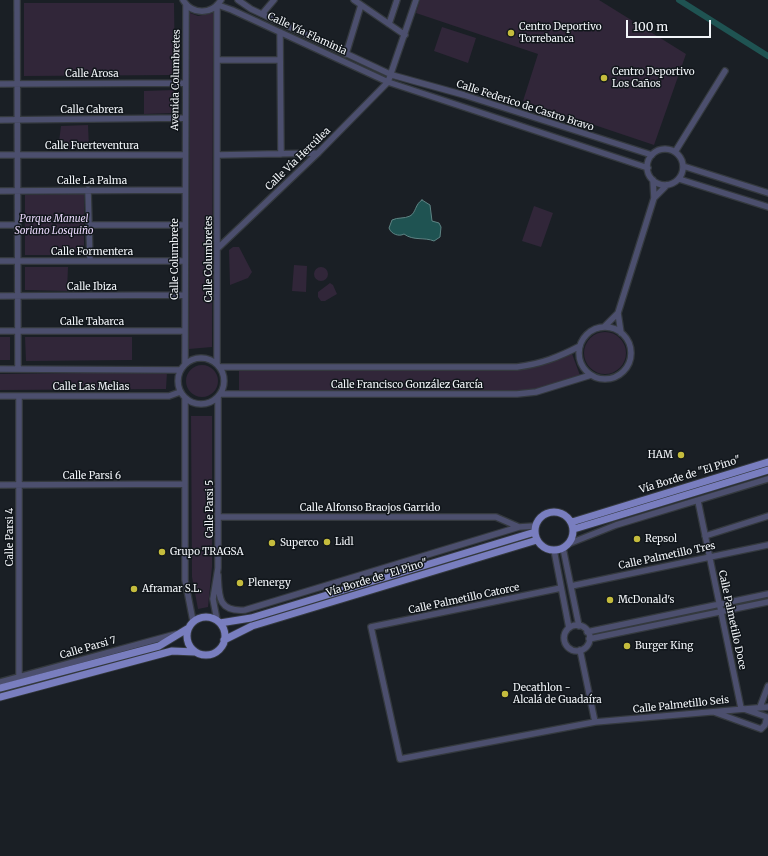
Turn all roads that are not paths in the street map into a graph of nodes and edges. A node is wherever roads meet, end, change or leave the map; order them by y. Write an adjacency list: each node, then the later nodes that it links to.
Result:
1 (17, 0): 22 (street)
2 (238, 0): 10 (street, Calle Vía Flaminia)
3 (273, 0): 10 (street)
4 (354, 0): 9 (street)
5 (397, 0): 11 (street)
6 (416, 0): 13 (street, Calle Vía Hercúlea)
7 (184, 2): 8 (street); 20 (street, Avenida Columbretes)
8 (219, 3): 12 (street, Calle Vía Flaminia); 15 (street)
9 (362, 3): 11 (street); 14 (street)
10 (262, 14): 14 (street, Calle Vía Flaminia)
11 (389, 24): 13 (street)
12 (280, 32): 16 (street); 19 (street, Calle Vía Flaminia)
13 (405, 35): 18 (street, Calle Vía Hercúlea)
14 (346, 54): 18 (street, Calle Vía Flaminia)
15 (217, 60): 16 (street); 32 (street)
16 (280, 60): 28 (street)
17 (726, 71): 26 (street)
18 (392, 75): 19 (street, Calle Vía Hercúlea); 33 (street, Calle Federico de Castro Bravo)
19 (388, 82): 27 (street, Calle Vía Hercúlea); 35 (street, Calle Vía Flaminia)
20 (184, 83): 22 (street, Calle Arosa); 23 (street, Avenida Columbretes)
21 (0, 84): 22 (street, Calle Arosa)
22 (17, 84): 24 (street)
23 (184, 118): 24 (street, Calle Cabrera); 31 (street, Avenida Columbretes)
24 (17, 119): 25 (street, Calle Cabrera); 30 (street)
25 (0, 120)
26 (675, 152): 33 (street); 34 (street)
27 (318, 153): 28 (street); 50 (street, Calle Vía Hercúlea)
28 (281, 154): 32 (street)
29 (0, 155): 30 (street, Calle Fuerteventura)
30 (17, 155): 31 (street, Calle Fuerteventura); 42 (street)
31 (184, 155): 40 (street, Calle Columbrete)
32 (218, 155): 50 (street, Calle Columbretes)
33 (652, 155): 35 (street)
34 (683, 166): 36 (street); 43 (street)
35 (648, 168): 37 (street)
36 (679, 179): 38 (street); 45 (street)
37 (653, 180): 38 (street); 44 (street)
38 (667, 184): 44 (street)
39 (88, 190): 40 (street, Calle La Palma); 42 (street, Calle La Palma); 48 (street)
40 (184, 190): 49 (street, Calle Columbrete)
41 (0, 191): 42 (street, Calle La Palma)
42 (17, 191): 46 (street)
43 (768, 193)
44 (654, 198): 58 (street)
45 (768, 207)
46 (17, 224): 47 (street); 52 (street)
47 (0, 225)
48 (89, 225): 49 (street); 53 (street)
49 (184, 225): 54 (street, Calle Columbrete)
50 (218, 248): 66 (street, Calle Columbretes)
51 (0, 261): 52 (street, Calle Formentera)
52 (17, 261): 53 (street, Calle Formentera); 57 (street)
53 (90, 261): 54 (street, Calle Formentera)
54 (184, 261): 55 (street, Calle Columbrete)
55 (184, 295): 57 (street, Calle Ibiza); 62 (street, Calle Columbrete)
56 (0, 296): 57 (street, Calle Ibiza)
57 (17, 297): 61 (street)
58 (618, 313): 59 (street); 63 (street)
59 (604, 327): 63 (street); 64 (street)
60 (0, 331): 61 (street, Calle Tabarca)
61 (17, 331): 62 (street, Calle Tabarca); 68 (street)
62 (184, 331): 65 (street, Calle Columbrete)
63 (621, 333): 70 (street)
64 (580, 346): 66 (street, Calle Francisco González García); 70 (street)
65 (185, 364): 66 (street); 69 (street)
66 (219, 366): 72 (street)
67 (0, 369): 68 (street, Calle Las Melias)
68 (18, 369): 69 (street, Calle Las Melias)
69 (180, 370): 71 (street)
70 (591, 375): 72 (street, Calle Francisco González García)
71 (180, 392): 74 (street, Calle Las Melias); 75 (street)
72 (219, 395): 75 (street); 84 (street, Calle Parsi 5)
73 (0, 396): 74 (street, Calle Las Melias)
74 (18, 396): 81 (street, Calle Parsi 4)
75 (185, 398): 79 (street)
76 (768, 462): 85 (main road, Vía Borde de "El Pino")
77 (768, 470): 85 (main road, Vía Borde de "El Pino")
78 (768, 479): 82 (street)
79 (185, 484): 81 (street, Calle Parsi 6); 101 (street)
80 (0, 485): 81 (street, Calle Parsi 6)
81 (19, 485): 113 (street, Calle Parsi 4)
82 (698, 500): 88 (street, Calle Palmetillo Doce); 91 (street)
83 (768, 516): 88 (street)
84 (219, 517): 86 (street, Calle Alfonso Braojos Garrido); 94 (street, Calle Parsi 5)
85 (573, 526): 87 (main road); 91 (main road)
86 (520, 527): 87 (street); 94 (street)
87 (535, 529): 89 (main road); 102 (main road, Vía Borde de "El Pino")
88 (705, 536): 93 (street, Calle Palmetillo Doce)
89 (537, 540): 92 (main road); 110 (main road, Vía Borde de "El Pino")
90 (768, 545): 93 (street, Calle Palmetillo Tres)
91 (566, 546): 92 (main road); 95 (street)
92 (554, 550): 96 (street)
93 (709, 556): 95 (street, Calle Palmetillo Tres); 99 (street, Calle Palmetillo Doce)
94 (218, 575): 102 (street, Calle Parsi 5)
95 (571, 586): 103 (street)
96 (561, 588): 104 (street, Calle Palmetillo Catorce); 105 (street)
97 (768, 594): 99 (street)
98 (768, 602): 100 (street)
99 (719, 604): 100 (street, Calle Palmetillo Doce); 107 (street)
100 (721, 612): 109 (street); 120 (street, Calle Palmetillo Doce)
101 (193, 621): 102 (main road); 106 (main road)
102 (218, 622): 110 (main road)
103 (579, 626): 105 (street); 107 (street)
104 (372, 627): 122 (street, Calle Palmetillo Seis)
105 (569, 628): 111 (street)
106 (187, 629): 108 (main road); 112 (main road)
107 (587, 632): 109 (street)
108 (180, 634): 113 (street, Calle Parsi 7); 116 (main road)
109 (589, 639): 111 (street)
110 (224, 640): 112 (main road)
111 (580, 650): 122 (street)
112 (196, 652): 117 (main road)
113 (20, 677): 114 (street, Calle Parsi 7)
114 (0, 682)
115 (768, 686): 118 (street)
116 (0, 688)
117 (0, 697)
118 (760, 707): 119 (street, Calle Palmetillo Seis); 120 (street, Calle Palmetillo Seis)
119 (768, 707)
120 (741, 708): 121 (street, Calle Palmetillo Seis); 121 (street)
121 (712, 711): 122 (street, Calle Palmetillo Seis)
122 (595, 722)

